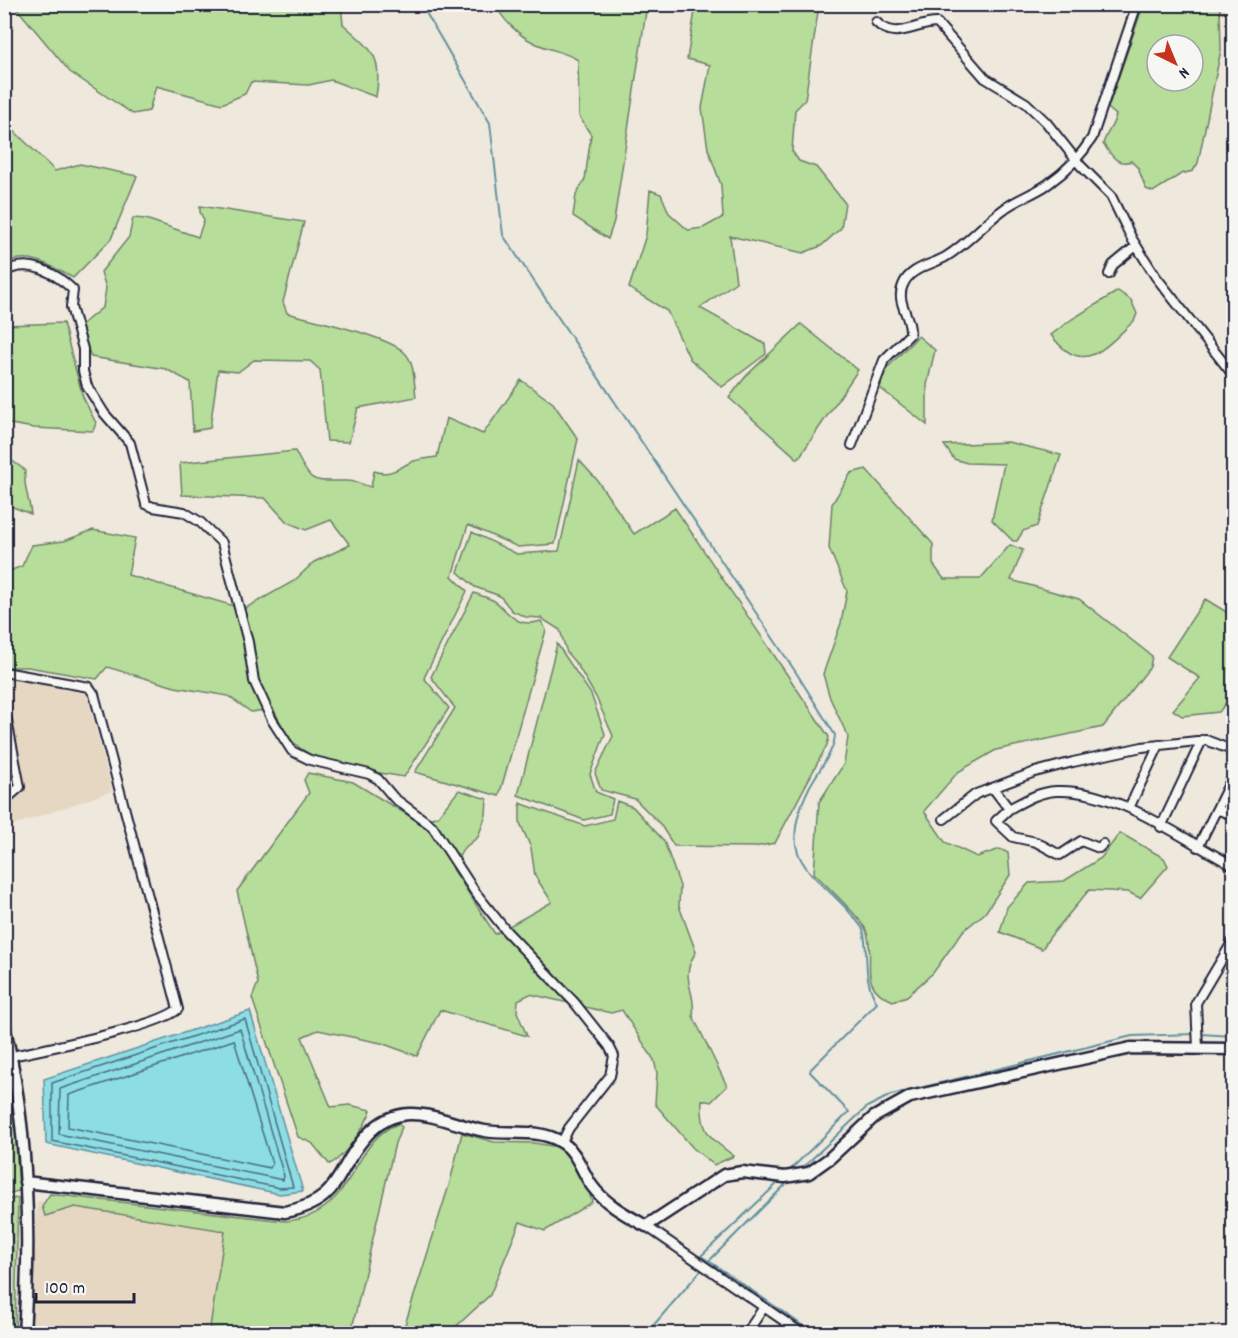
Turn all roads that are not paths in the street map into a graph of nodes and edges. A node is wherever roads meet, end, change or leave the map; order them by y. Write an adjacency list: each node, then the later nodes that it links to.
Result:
1 (1137, 4): 3 (street)
2 (876, 22): 3 (street)
3 (1076, 158): 4 (street); 8 (street)
4 (1136, 246): 6 (street); 7 (street)
5 (4, 272): 31 (street)
6 (1109, 274)
7 (1233, 376)
8 (852, 446)
9 (4, 672): 30 (street)
10 (4, 705): 16 (street)
11 (1202, 740): 12 (street); 13 (street); 22 (street)
12 (1159, 745): 15 (street); 17 (street)
13 (1233, 751)
14 (1233, 774): 19 (street)
15 (993, 788): 18 (street); 21 (street)
16 (4, 801)
17 (1129, 808): 18 (street); 22 (street)
18 (1009, 809): 23 (street)
19 (1217, 809): 20 (street); 24 (street)
20 (1233, 816)
21 (944, 819)
22 (1161, 827): 24 (street)
23 (1102, 844)
24 (1198, 848): 25 (street)
25 (1233, 866)
26 (1233, 943): 28 (street)
27 (4, 1025): 30 (street)
28 (1198, 1048): 29 (street); 33 (street)
29 (1233, 1049)
30 (12, 1056): 32 (street)
31 (562, 1142): 32 (street); 33 (street)
32 (25, 1182): 35 (street)
33 (646, 1226): 34 (street)
34 (764, 1307): 36 (street); 37 (street)
35 (24, 1334)
36 (746, 1334)
37 (803, 1334)

